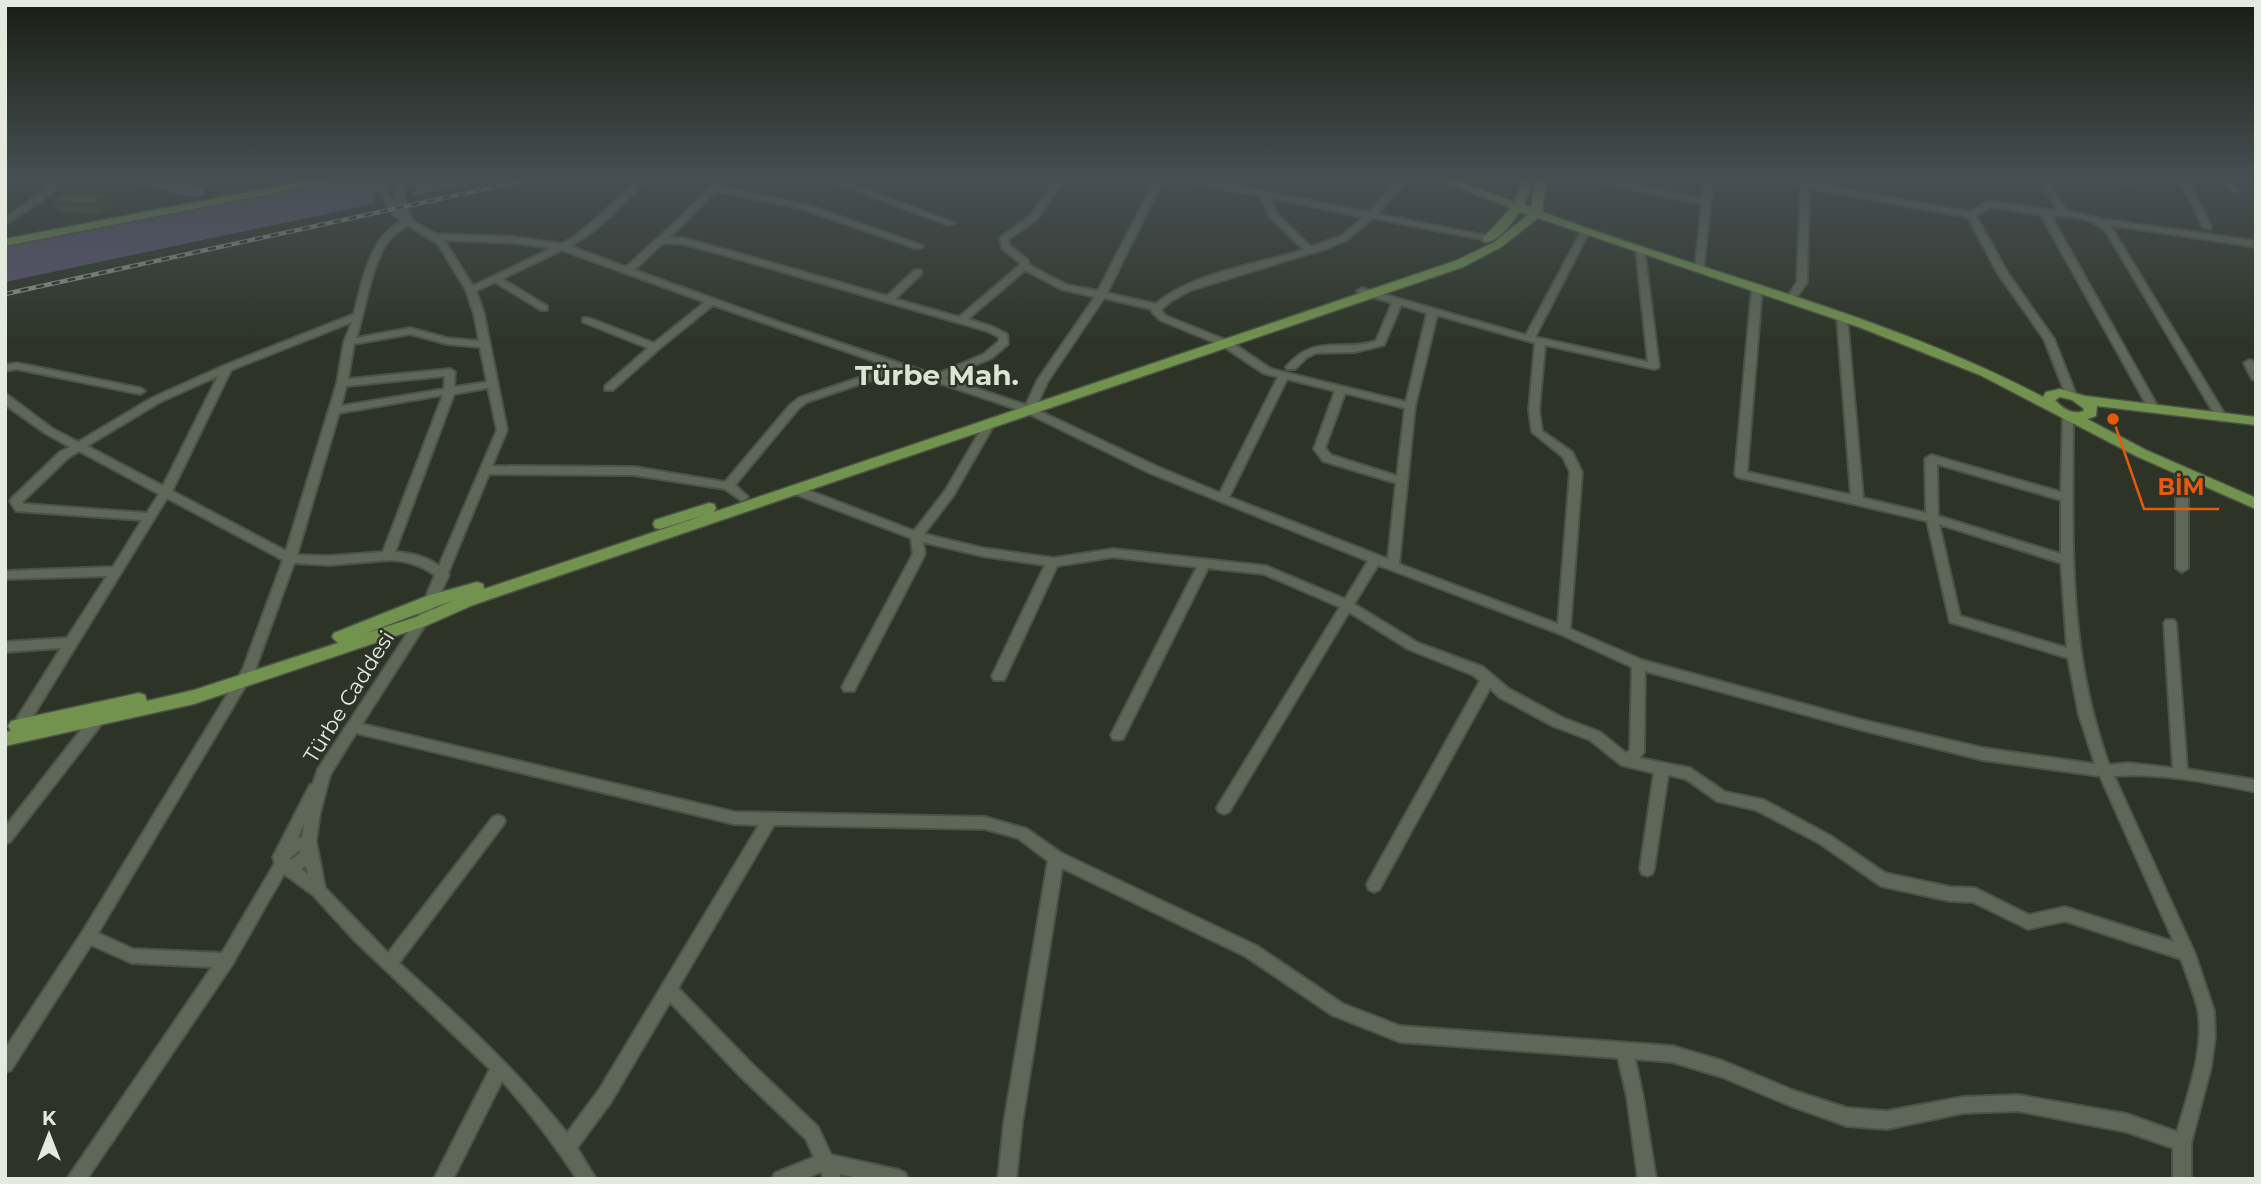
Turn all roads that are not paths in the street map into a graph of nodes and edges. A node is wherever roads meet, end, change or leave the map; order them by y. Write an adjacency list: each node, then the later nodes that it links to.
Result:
1 (24, 233): 23 (main road)
2 (55, 233): 27 (main road)
3 (390, 233): 49 (street)
4 (429, 233): 24 (street, Türbe Caddesi)
5 (584, 233): 30 (street)
6 (670, 233): 26 (street)
7 (881, 233): 29 (street)
8 (1011, 233): 33 (street)
9 (1130, 233): 41 (street)
10 (1292, 233): 31 (street)
11 (1349, 233): 31 (street)
12 (1456, 233): 25 (street)
13 (1497, 233): 25 (main road)
14 (1512, 233): 40 (main road)
15 (1584, 233): 53 (street)
16 (1589, 233): 32 (main road)
17 (1703, 233): 34 (street)
18 (1803, 233): 43 (street)
19 (1981, 233): 72 (street)
20 (2056, 233): 77 (street)
21 (2113, 233): 80 (street)
22 (2189, 233): 28 (street)
23 (5, 237)
24 (435, 237): 30 (street); 39 (street, Türbe Caddesi)
25 (1488, 239): 40 (main road)
26 (663, 240): 35 (street); 42 (street)
27 (5, 243)
28 (2255, 243)
29 (918, 246)
30 (563, 247): 35 (street); 37 (street)
31 (1309, 250): 46 (street)
32 (1641, 250): 34 (main road); 53 (street)
33 (1024, 266): 41 (street); 52 (street)
34 (1700, 269): 38 (main road)
35 (628, 270): 45 (street)
36 (918, 272): 42 (street)
37 (496, 279): 39 (street); 47 (street)
38 (1758, 288): 43 (main road); 93 (street)
39 (471, 290): 56 (street, Türbe Caddesi)
40 (1369, 292): 44 (street); 54 (main road)
41 (1101, 296): 46 (street); 74 (street)
42 (889, 299): 52 (street)
43 (1791, 299): 50 (main road)
44 (1398, 300): 48 (street); 62 (street)
45 (712, 301): 57 (street); 59 (street)
46 (1157, 307): 54 (street)
47 (544, 308)
48 (1433, 310): 53 (street); 76 (street)
49 (359, 316): 55 (street); 61 (street)
50 (1842, 317): 63 (main road); 93 (street)
51 (586, 320): 57 (street)
52 (961, 320): 65 (street)
53 (1535, 340): 113 (street)
54 (1221, 341): 62 (street); 74 (main road)
55 (349, 342): 56 (street); 66 (street)
56 (484, 344): 67 (street, Türbe Caddesi)
57 (655, 347): 68 (street)
58 (2249, 363): 64 (street)
59 (903, 366): 65 (street); 87 (street)
60 (5, 368): 70 (street)
61 (227, 368): 83 (street); 89 (street)
62 (1287, 371): 69 (street); 91 (street)
63 (1985, 372): 72 (main road); 79 (main road)
64 (2256, 377)
65 (936, 378): 75 (street)
66 (342, 383): 71 (street); 78 (street)
67 (493, 384): 71 (street); 84 (street, Türbe Caddesi)
68 (609, 388)
69 (1341, 390): 76 (street); 86 (street)
70 (140, 391)
71 (450, 391): 78 (street); 98 (street)
72 (2071, 396): 77 (main road); 79 (main road); 79 (main road)
73 (7, 403): 83 (street)
74 (1031, 405): 75 (main road); 82 (main road); 91 (street)
75 (1012, 406): 90 (main road)
76 (1410, 406): 86 (street)
77 (2154, 409): 80 (main road)
78 (334, 410): 99 (street)
79 (2062, 412): 85 (main road); 92 (street)
80 (2222, 418): 81 (main road)
81 (2256, 421)
82 (990, 423): 88 (main road); 97 (street)
83 (80, 445): 89 (street); 95 (street)
84 (487, 470): 87 (street); 108 (street, Türbe Caddesi)
85 (2182, 472): 94 (main road); 105 (street)
86 (1402, 481): 104 (street)
87 (728, 486): 90 (street)
88 (796, 490): 97 (street); 111 (main road)
89 (166, 491): 95 (street); 99 (street)
90 (742, 497): 109 (main road)
91 (1223, 498): 100 (street)
92 (2068, 498): 96 (street); 101 (street)
93 (1857, 499): 96 (street)
94 (2256, 504)
95 (150, 517): 106 (street)
96 (1932, 518): 101 (street); 116 (street)
97 (916, 536): 102 (street); 121 (street)
98 (387, 556): 99 (street); 108 (street)
99 (290, 558): 118 (street)
100 (1375, 559): 104 (street); 110 (street)
101 (2065, 560): 116 (street)
102 (1053, 562): 103 (street); 119 (street)
103 (1205, 562): 110 (street); 126 (street)
104 (1393, 566): 113 (street)
105 (2182, 568)
106 (117, 572): 107 (street); 114 (street)
107 (5, 575)
108 (443, 575): 109 (street, Türbe Caddesi)
109 (433, 600): 111 (street, Türbe Caddesi); 118 (main road)
110 (1347, 605): 120 (street); 133 (street)
111 (422, 621): 118 (main road); 124 (street, Türbe Caddesi)
112 (2170, 623): 131 (street)
113 (1564, 631): 117 (street)
114 (72, 643): 115 (street); 123 (street)
115 (5, 648)
116 (2076, 656): 129 (street)
117 (1639, 664): 127 (street); 129 (street)
118 (245, 676): 122 (main road); 123 (main road); 143 (street)
119 (999, 676)
120 (1488, 679): 127 (street); 141 (street)
121 (849, 687)
122 (96, 721): 125 (main road); 136 (street)
123 (22, 725): 125 (main road)
124 (353, 727): 130 (street, Türbe Caddesi); 134 (street)
125 (7, 735)
126 (1118, 735)
127 (1626, 761): 128 (street)
128 (1662, 768): 140 (street); 144 (street)
129 (2104, 771): 131 (street); 144 (street)
130 (323, 773): 137 (street, Türbe Caddesi); 139 (street)
131 (2180, 774): 132 (street)
132 (2256, 786)
133 (1224, 808)
134 (770, 819): 138 (street); 147 (street)
135 (498, 821): 146 (street)
136 (5, 838)
137 (310, 849): 139 (street); 142 (street, Türbe Caddesi)
138 (1056, 858): 148 (street); 161 (street)
139 (282, 862): 142 (street); 145 (street)
140 (1647, 869)
141 (1374, 885)
142 (318, 890): 146 (street)
143 (88, 936): 145 (street); 149 (street)
144 (2187, 954): 151 (street)
145 (226, 960): 155 (street)
146 (389, 964): 150 (street)
147 (668, 989): 152 (street); 153 (street)
148 (1625, 1050): 151 (street); 162 (street)
149 (5, 1064)
150 (500, 1067): 152 (street); 156 (street)
151 (2182, 1143): 154 (street)
152 (568, 1146): 157 (street)
153 (825, 1162): 158 (street); 159 (street); 160 (street)
154 (2187, 1176)
155 (76, 1179)
156 (443, 1179)
157 (587, 1179)
158 (781, 1179)
159 (833, 1179)
160 (899, 1179)
161 (1007, 1179)
162 (1647, 1179)

